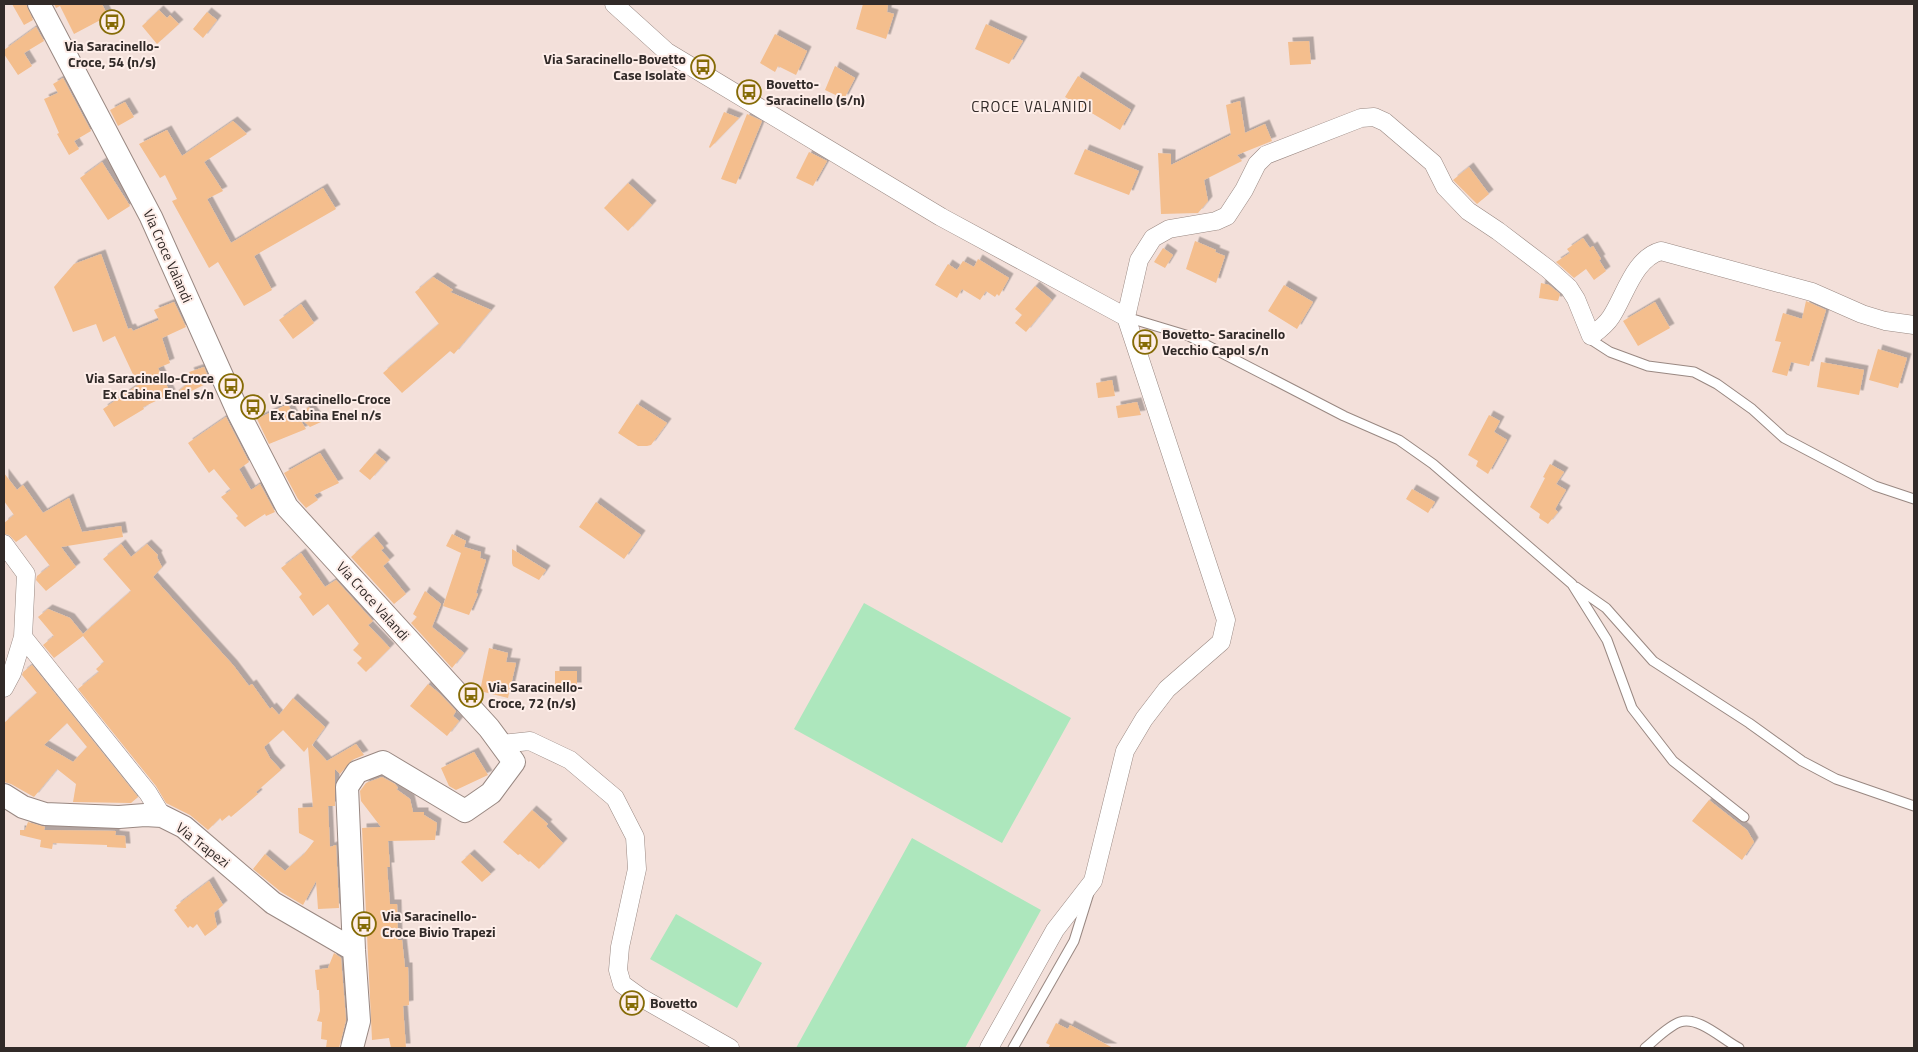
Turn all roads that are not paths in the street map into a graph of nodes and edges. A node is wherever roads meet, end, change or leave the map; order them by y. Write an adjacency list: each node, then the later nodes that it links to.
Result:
1 (39, 4): 11 (street, Via Croce Valandi)
2 (614, 4): 3 (street)
3 (1126, 317): 5 (street); 8 (lane); 16 (street)
4 (1914, 325): 5 (street)
5 (1591, 336): 6 (lane)
6 (1914, 499)
7 (4, 544): 9 (street)
8 (1572, 584): 13 (lane); 15 (lane)
9 (23, 637): 10 (street); 14 (street)
10 (4, 688)
11 (500, 744): 17 (street, Via Croce Valandi); 19 (street)
12 (4, 795): 14 (street, Via Trapezi)
13 (1914, 806)
14 (162, 816): 17 (street, Via Trapezi)
15 (1744, 817)
16 (1093, 881): 20 (street); 21 (lane)
17 (354, 950): 18 (street, Via Croce Valandi)
18 (352, 1048)
19 (730, 1048)
20 (989, 1048)
21 (1013, 1048)
22 (1645, 1048): 23 (lane)
23 (1739, 1048)

